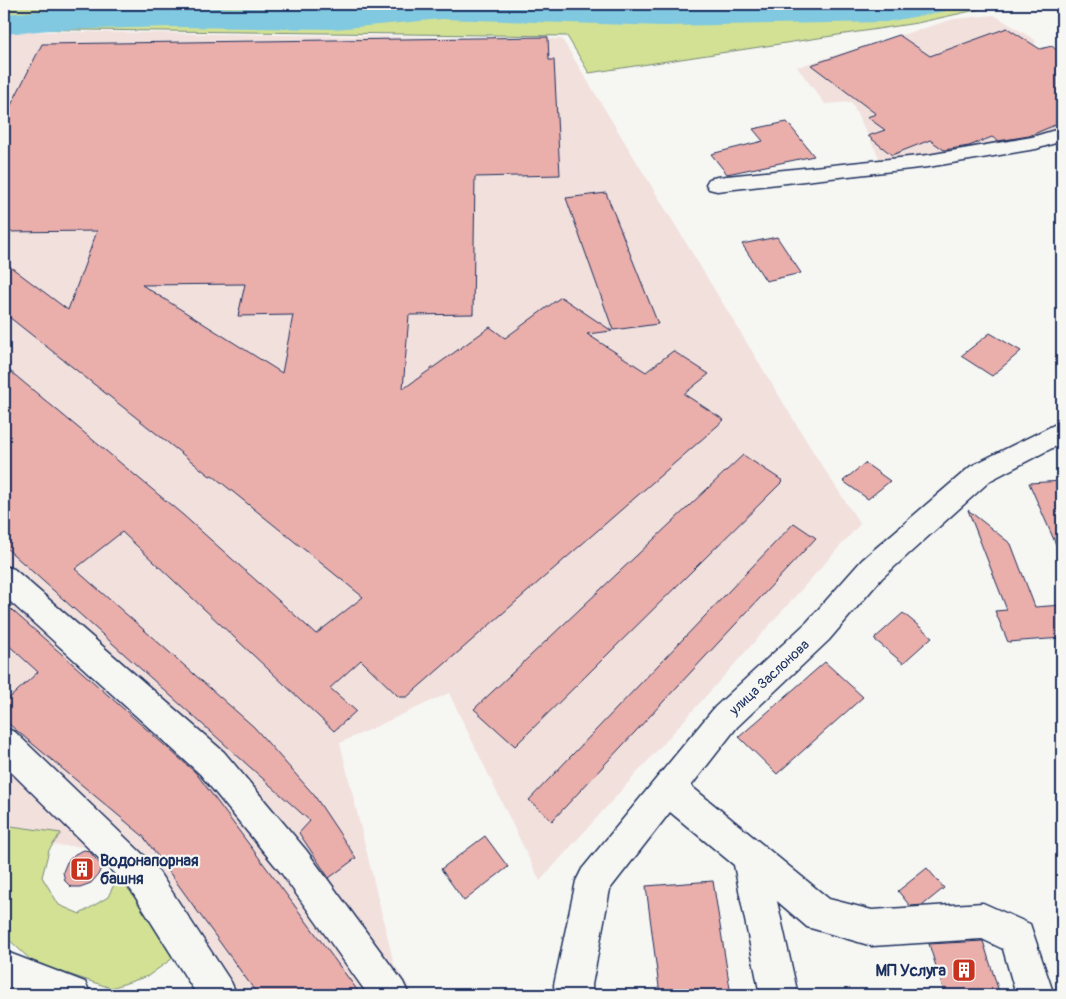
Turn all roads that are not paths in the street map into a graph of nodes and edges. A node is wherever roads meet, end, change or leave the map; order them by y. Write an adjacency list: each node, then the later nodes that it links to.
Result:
1 (1062, 134): 2 (street)
2 (717, 184)
3 (1062, 431): 6 (street, улица Заслонова)
4 (4, 578): 12 (street)
5 (4, 743): 11 (street)
6 (668, 789): 7 (street); 9 (street, улица Заслонова)
7 (750, 855): 13 (street); 14 (street)
8 (4, 969): 10 (street)
9 (570, 992)
10 (72, 995)
11 (218, 995)
12 (390, 995)
13 (779, 995)
14 (1035, 995)

